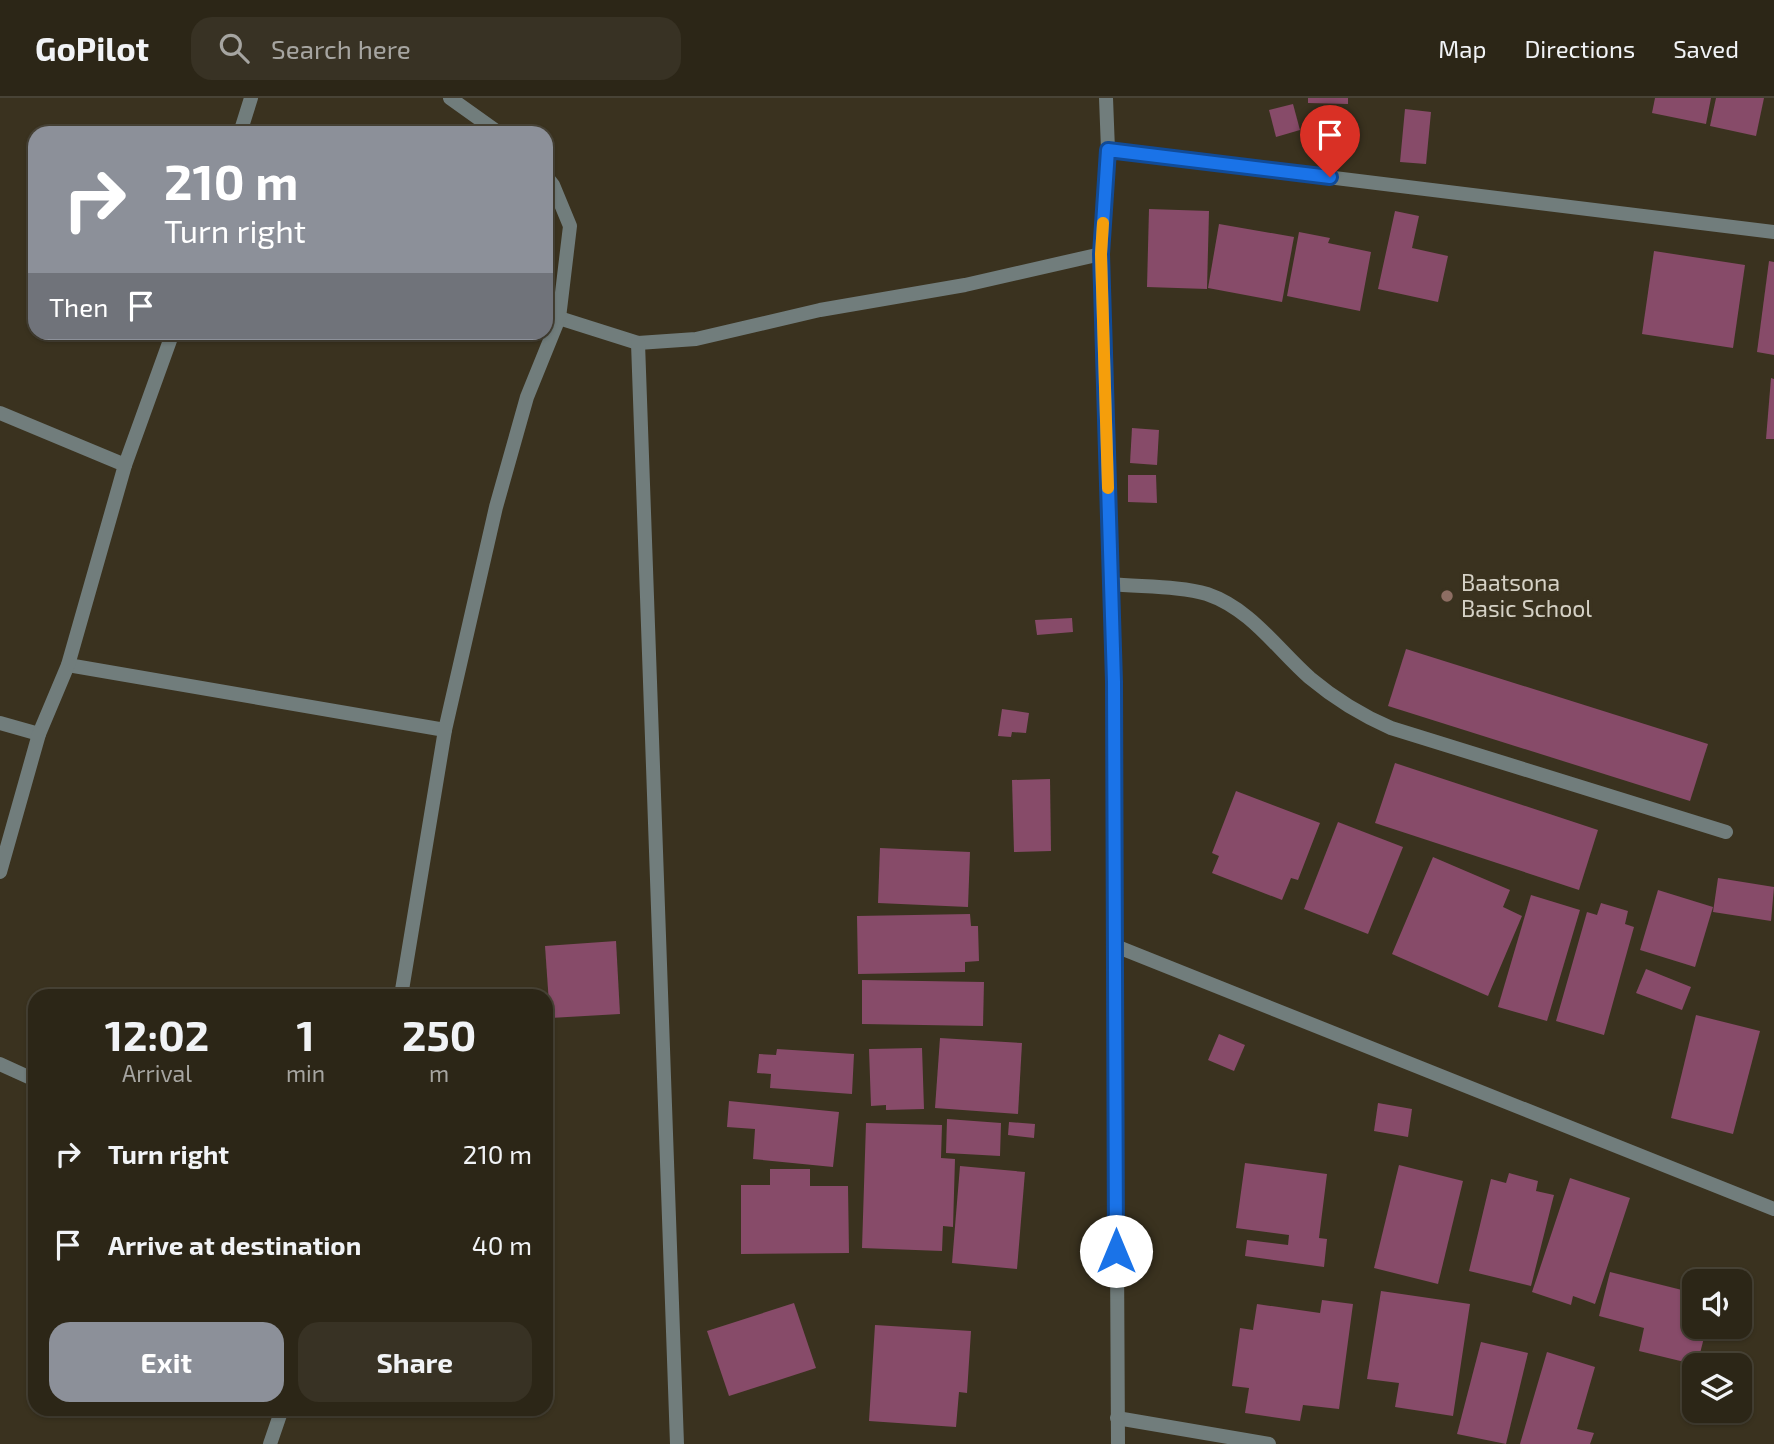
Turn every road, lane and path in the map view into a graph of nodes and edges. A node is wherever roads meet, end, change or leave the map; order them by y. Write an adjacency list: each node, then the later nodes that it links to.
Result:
1 (251, 98): 4 (street)
2 (450, 98): 5 (street)
3 (1106, 98): 6 (street)
4 (242, 126)
5 (489, 126)
6 (1108, 150): 8 (street); 9 (street)
7 (553, 185): 10 (street)
8 (1774, 232)
9 (1101, 254): 14 (street); 17 (street)
10 (559, 318): 11 (street); 14 (street)
11 (553, 334)
12 (170, 340): 16 (street)
13 (551, 340): 20 (street)
14 (638, 343): 32 (street)
15 (0, 414): 16 (street)
16 (125, 465): 18 (street)
17 (1111, 584): 22 (street); 24 (street)
18 (68, 665): 20 (street); 21 (street)
19 (0, 723): 21 (street)
20 (445, 730): 25 (street)
21 (39, 734): 23 (street)
22 (1726, 832)
23 (0, 872)
24 (1113, 945): 28 (street); 30 (street)
25 (402, 989)
26 (0, 1064): 27 (street)
27 (28, 1077)
28 (1774, 1209)
29 (280, 1416): 31 (street)
30 (1117, 1419): 33 (street); 34 (street)
31 (270, 1444)
32 (677, 1444)
33 (1118, 1444)
34 (1269, 1444)

